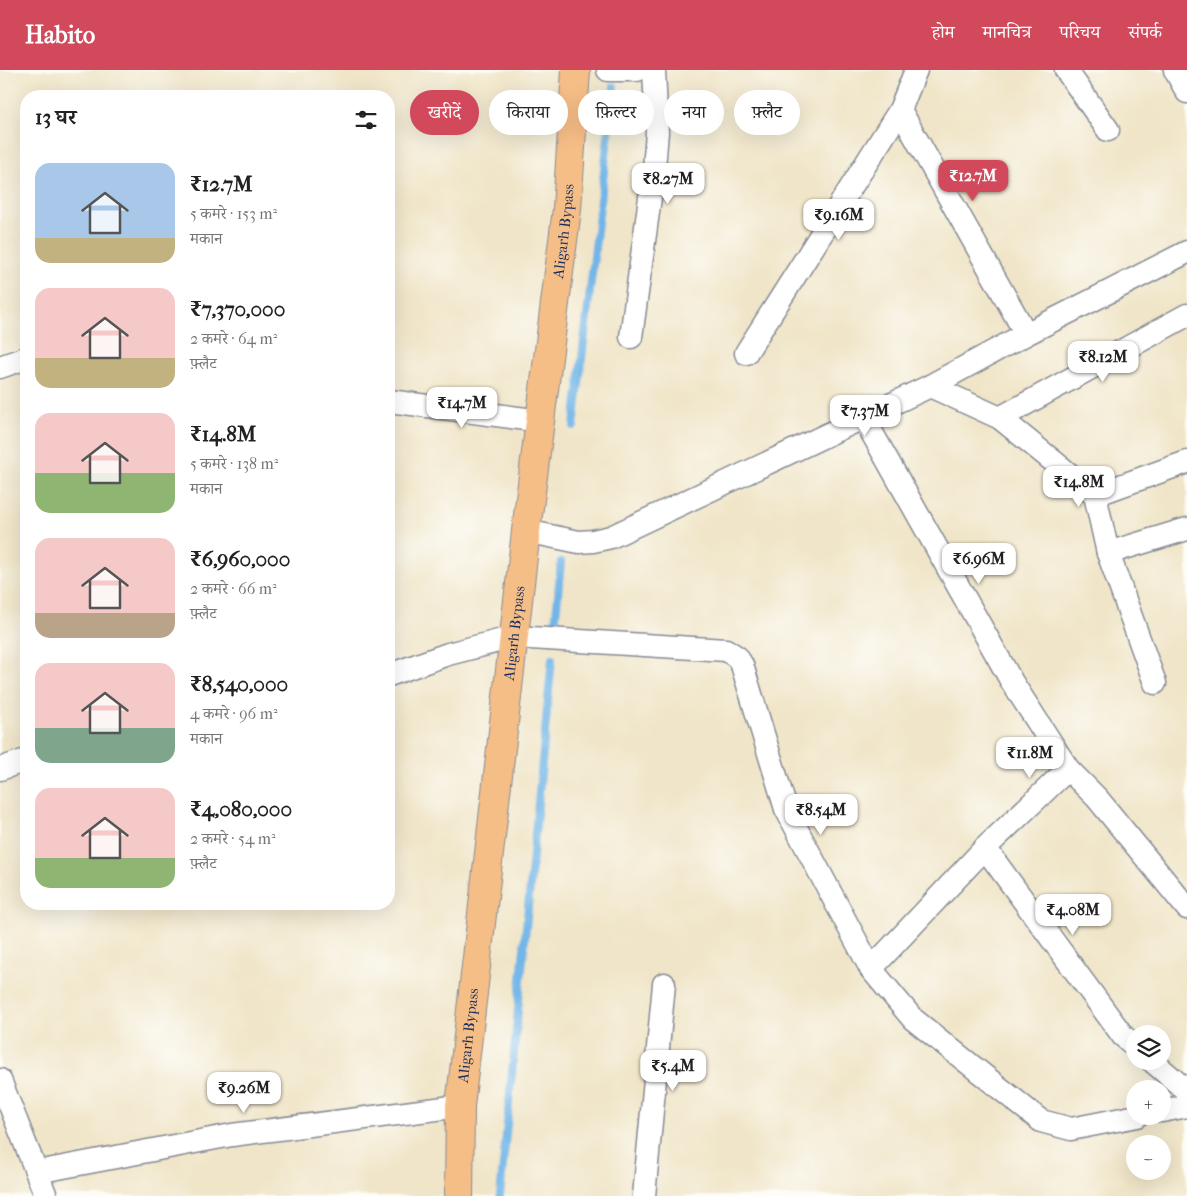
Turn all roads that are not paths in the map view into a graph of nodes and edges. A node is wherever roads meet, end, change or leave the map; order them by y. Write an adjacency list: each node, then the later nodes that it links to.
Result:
1 (576, 70): 22 (highway, Aligarh Bypass)
2 (608, 70): 3 (street)
3 (637, 70)
4 (654, 70): 14 (street)
5 (916, 70): 9 (street)
6 (1066, 70): 10 (street)
7 (1175, 70): 8 (street)
8 (1187, 92)
9 (900, 110): 13 (street); 15 (street)
10 (1108, 130)
11 (1187, 252): 13 (street)
12 (1187, 315): 21 (street)
13 (1026, 334): 18 (street)
14 (630, 337)
15 (746, 353)
16 (20, 360): 17 (street)
17 (0, 367)
18 (930, 386): 20 (street); 21 (street)
19 (395, 402): 22 (street)
20 (863, 417): 26 (street); 33 (street)
21 (1000, 418): 24 (street)
22 (540, 421): 26 (highway, Aligarh Bypass)
23 (1187, 462): 24 (street)
24 (1095, 495): 27 (street)
25 (1187, 529): 27 (street)
26 (526, 531): 28 (highway, Aligarh Bypass)
27 (1108, 553): 30 (street)
28 (514, 637): 29 (street); 36 (street); 42 (highway, Aligarh Bypass)
29 (395, 673)
30 (1155, 683)
31 (20, 762): 32 (street)
32 (0, 769)
33 (1068, 769): 34 (street); 35 (street)
34 (985, 848): 36 (street); 38 (street)
35 (1187, 908)
36 (870, 969): 45 (street)
37 (664, 984): 49 (street)
38 (1126, 1038)
39 (1162, 1070): 41 (street)
40 (0, 1080): 46 (street)
41 (1187, 1091)
42 (460, 1106): 46 (street); 48 (highway, Aligarh Bypass)
43 (1187, 1106): 44 (street)
44 (1171, 1109)
45 (1126, 1118)
46 (37, 1172): 47 (street)
47 (46, 1196)
48 (459, 1196)
49 (644, 1196)

